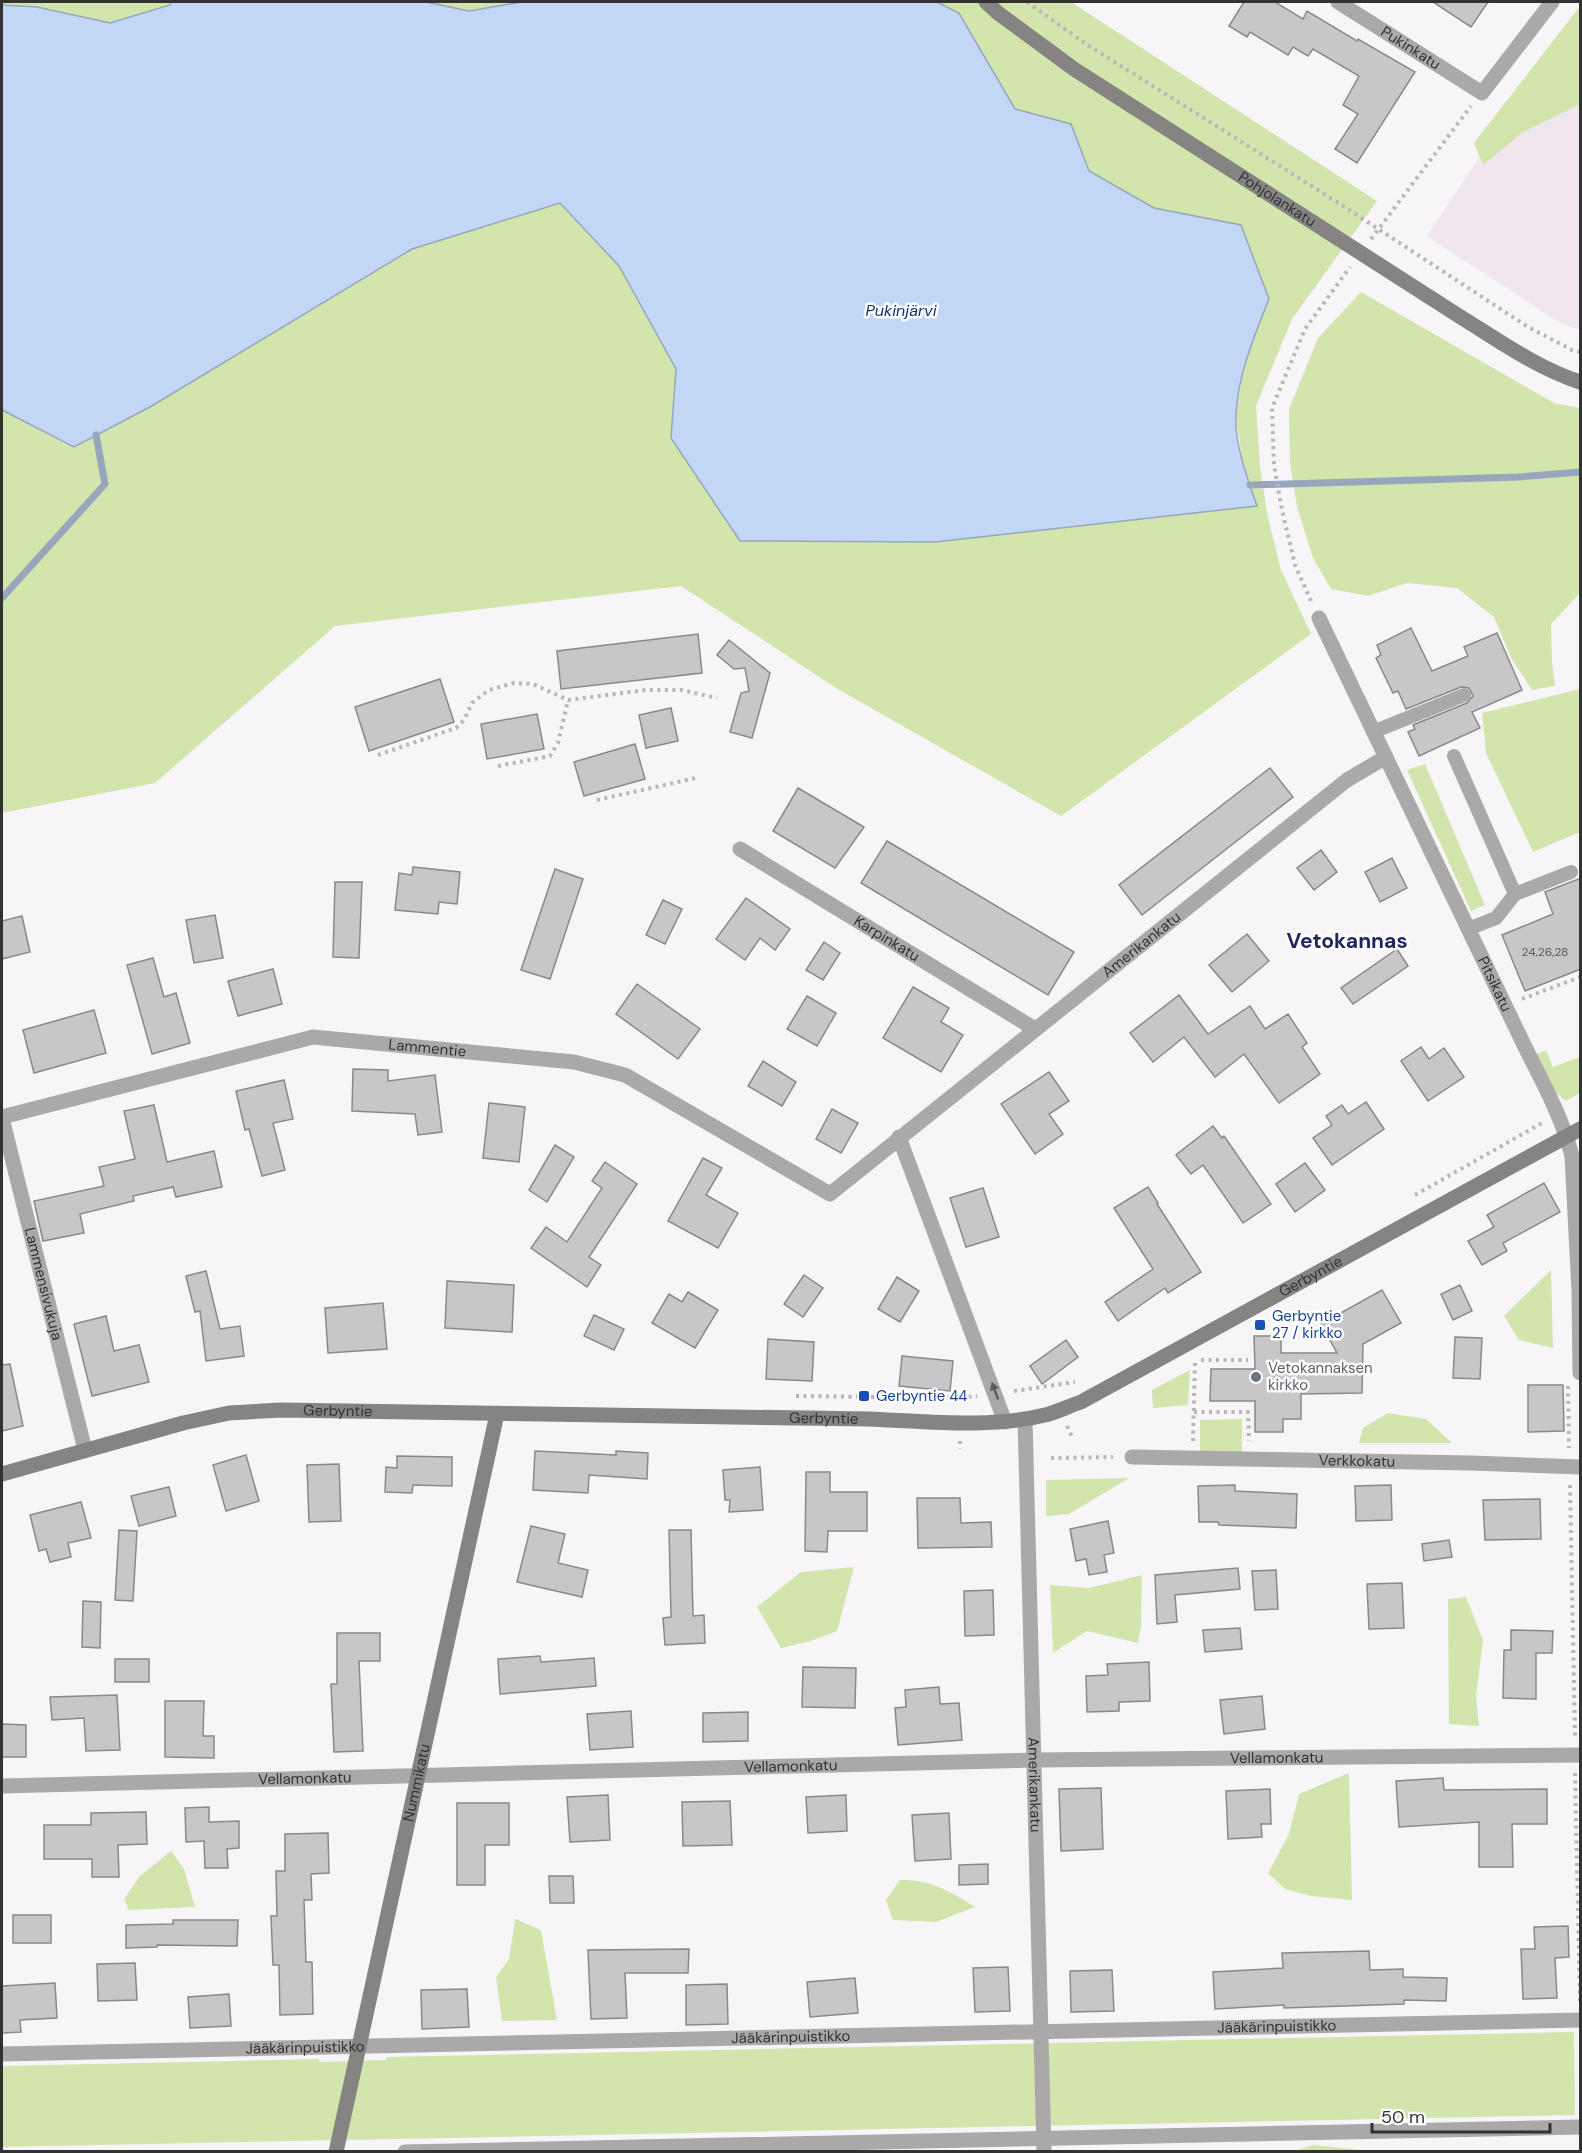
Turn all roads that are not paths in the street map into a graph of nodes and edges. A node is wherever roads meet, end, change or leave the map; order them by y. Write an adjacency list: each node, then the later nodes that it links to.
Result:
1 (986, 2): 4 (main road, Pohjolankatu)
2 (1338, 2): 3 (street, Pukinkatu)
3 (1552, 2)
4 (1581, 382)
5 (1319, 618): 7 (street, Pitsikatu)
6 (1464, 695): 7 (lane)
7 (1373, 732): 9 (street, Pitsikatu)
8 (1454, 756): 12 (lane)
9 (1386, 757): 13 (street, Pitsikatu); 14 (street, Amerikankatu)
10 (740, 849): 14 (street, Karpinkatu)
11 (1572, 872): 12 (lane)
12 (1515, 894): 13 (lane)
13 (1468, 929): 16 (street, Pitsikatu)
14 (1035, 1029): 17 (street, Amerikankatu)
15 (2, 1118): 18 (street, Lammentie); 23 (street, Lammensivukuja)
16 (1574, 1133): 19 (street, Pitsikatu); 21 (main road, Gerbyntie)
17 (899, 1137): 18 (street, Amerikankatu); 22 (street, one-way to 17)
18 (830, 1194)
19 (1581, 1373)
20 (497, 1414): 22 (main road, Gerbyntie); 23 (main road, Gerbyntie); 29 (main road, Nummikatu)
21 (1025, 1419): 22 (main road, Gerbyntie); 28 (street, Amerikankatu)
22 (1005, 1422)
23 (85, 1450): 26 (main road, Gerbyntie)
24 (1132, 1457): 25 (street, Verkkokatu)
25 (1575, 1467)
26 (2, 1474)
27 (1578, 1755): 28 (street, Vellamonkatu)
28 (1035, 1760): 29 (street, Vellamonkatu); 32 (street, Amerikankatu)
29 (419, 1776): 30 (street, Vellamonkatu); 33 (main road, Nummikatu)
30 (2, 1786)
31 (1580, 2020): 32 (street, Jääkärinpuistikko)
32 (1041, 2032): 33 (street, Jääkärinpuistikko); 36 (street, Amerikankatu)
33 (360, 2047): 34 (street, Jääkärinpuistikko); 37 (main road, Nummikatu)
34 (2, 2054)
35 (1581, 2127): 36 (street)
36 (1043, 2145): 38 (street)
37 (336, 2151)
38 (405, 2151)

